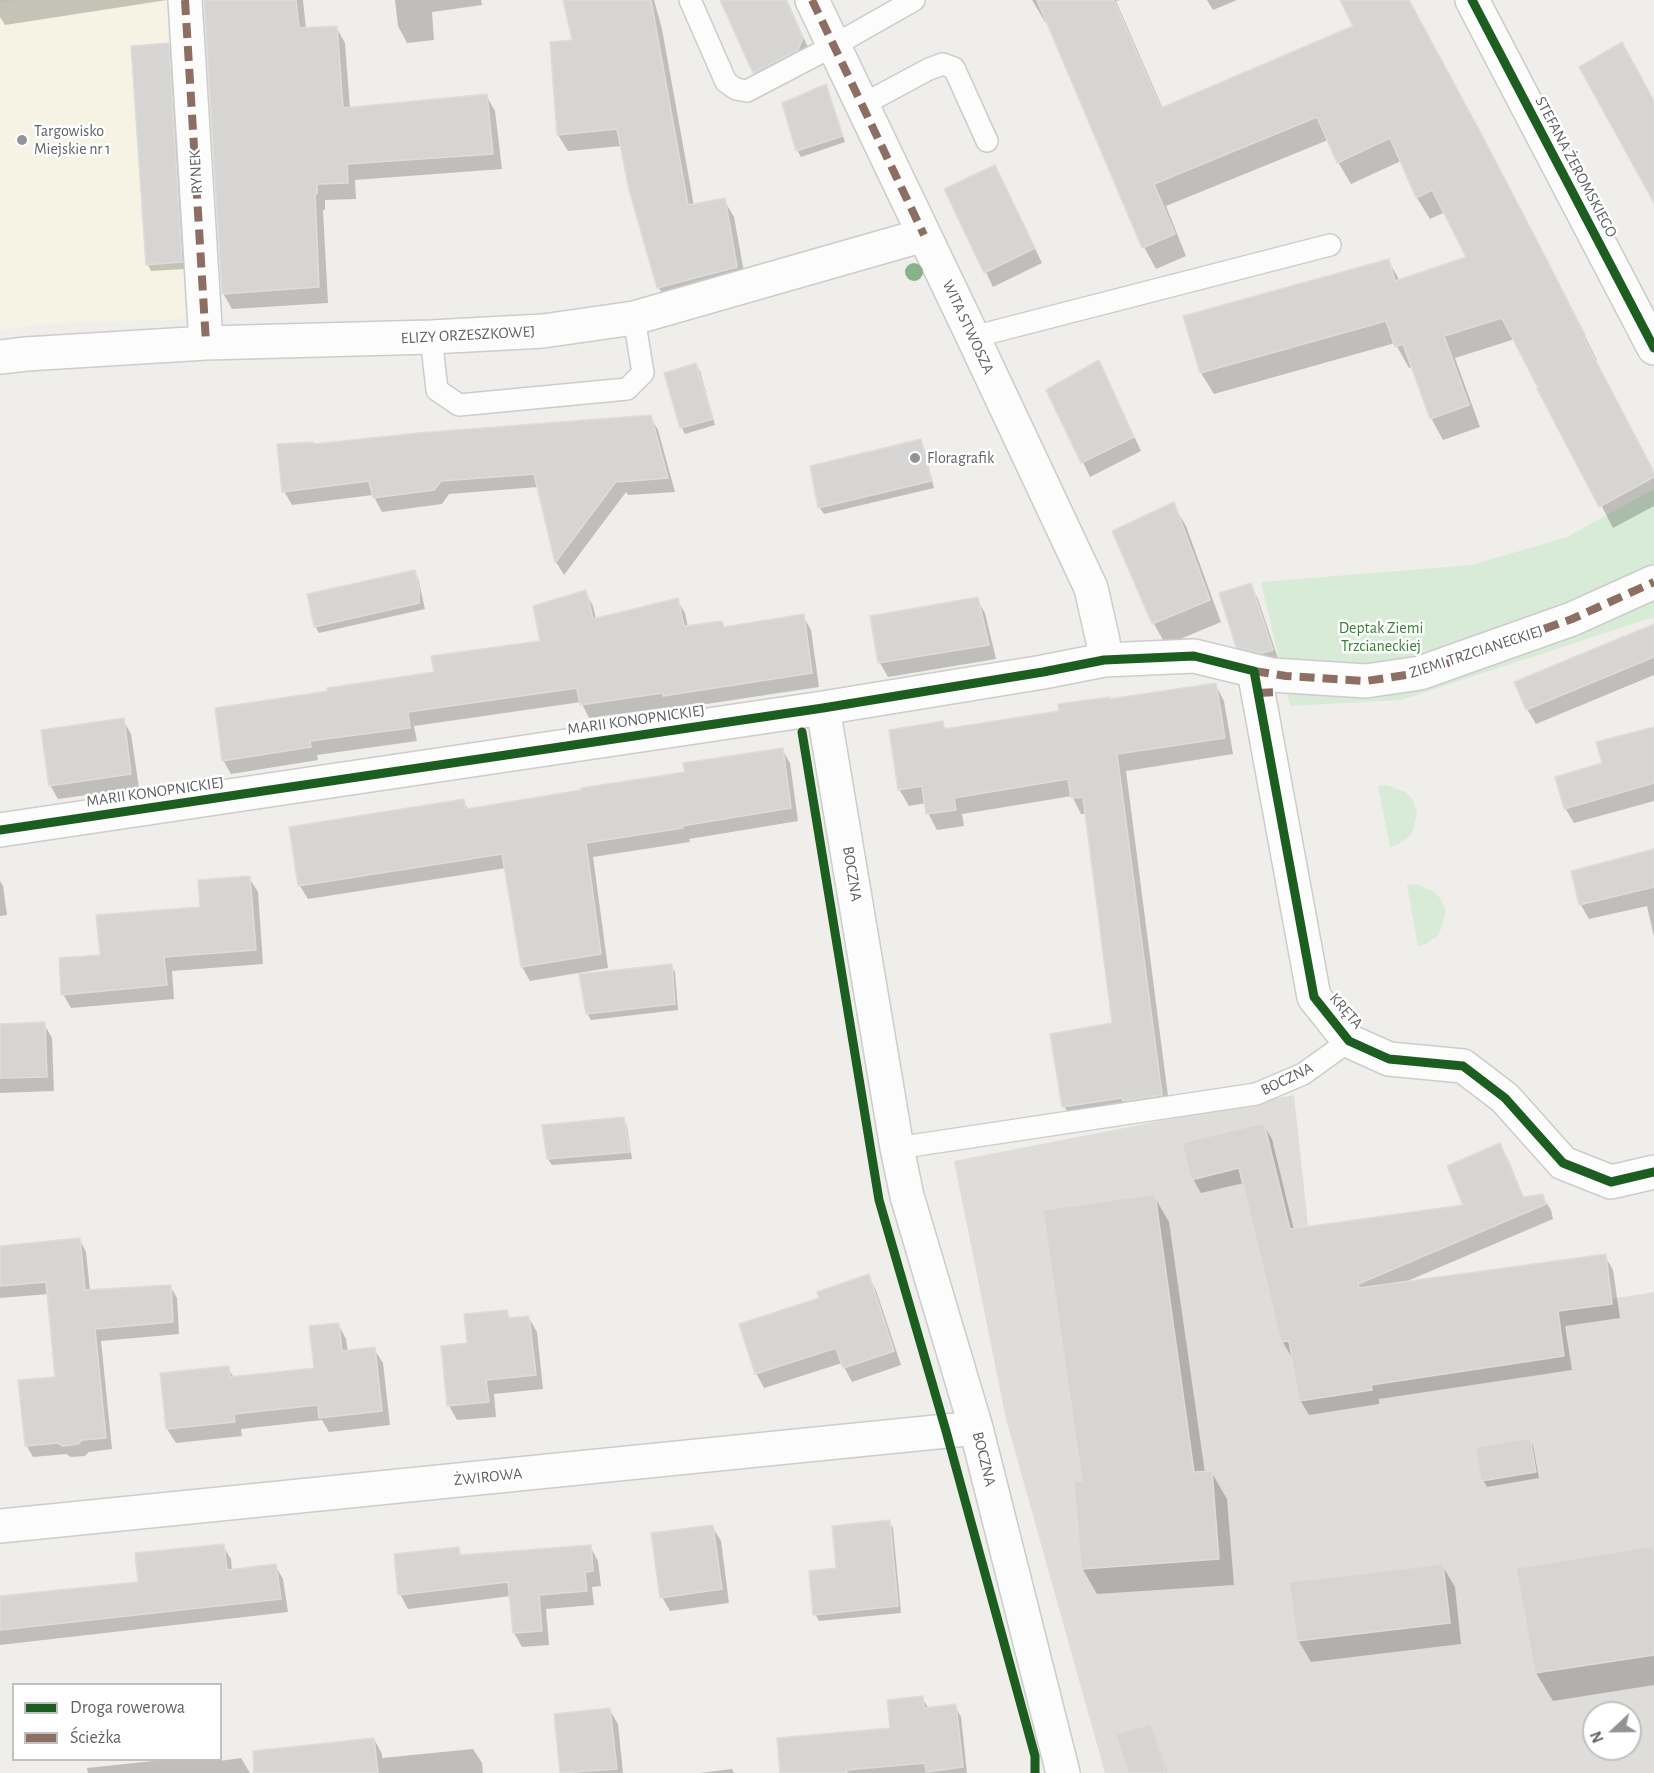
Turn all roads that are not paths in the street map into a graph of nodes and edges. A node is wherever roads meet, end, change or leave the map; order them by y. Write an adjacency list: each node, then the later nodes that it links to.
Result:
1 (185, 0): 14 (street, RYNEK)
2 (690, 0): 6 (lane)
3 (812, 0): 6 (street, WITA STWOSZA)
4 (914, 0): 6 (lane)
5 (1472, 0): 15 (street, STEFANA ŻEROMSKIEGO)
6 (833, 46): 7 (street, WITA STWOSZA)
7 (862, 105): 8 (lane); 9 (street, WITA STWOSZA)
8 (987, 141)
9 (924, 235): 11 (street, ELIZY ORZESZKOWEJ); 13 (street, WITA STWOSZA)
10 (1329, 245): 13 (lane)
11 (634, 318): 12 (street, ELIZY ORZESZKOWEJ); 12 (lane)
12 (431, 337): 14 (street, ELIZY ORZESZKOWEJ)
13 (973, 337): 18 (street, WITA STWOSZA)
14 (206, 343): 16 (street, ELIZY ORZESZKOWEJ)
15 (1654, 348)
16 (0, 357)
17 (1654, 582): 19 (street, ZIEMI TRZCIANECKIEJ)
18 (1104, 660): 19 (street, MARII KONOPNICKIEJ); 20 (street, MARII KONOPNICKIEJ)
19 (1256, 682): 22 (street, KRĘTA)
20 (823, 708): 21 (street, MARII KONOPNICKIEJ); 23 (street, BOCZNA)
21 (0, 830)
22 (1349, 1041): 23 (lane, BOCZNA); 24 (street, KRĘTA)
23 (897, 1148): 25 (street, BOCZNA)
24 (1654, 1172)
25 (976, 1428): 26 (street, ŻWIROWA); 27 (street, BOCZNA)
26 (0, 1526)
27 (1063, 1773)

